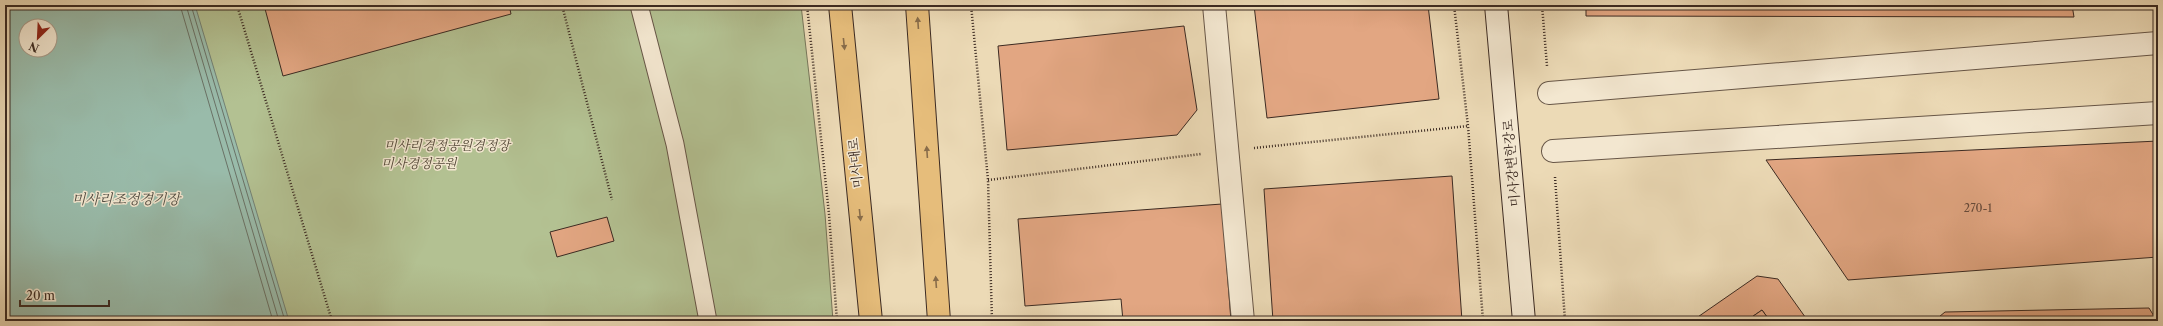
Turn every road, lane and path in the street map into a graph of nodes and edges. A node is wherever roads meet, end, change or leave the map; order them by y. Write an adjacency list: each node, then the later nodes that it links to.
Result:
1 (237, 5): 16 (path)
2 (562, 5): 15 (path)
3 (639, 5): 17 (lane)
4 (807, 5): 18 (path)
5 (840, 5): 19 (main road, 미사대로, one-way to 19)
6 (917, 5): 20 (main road, one-way to 6)
7 (971, 5): 21 (path)
8 (1214, 5): 22 (street)
9 (1454, 5): 23 (path)
10 (1496, 5): 24 (street, 미사강변한강로)
11 (2158, 43): 12 (street)
12 (1549, 93)
13 (2158, 113): 14 (street)
14 (1553, 151)
15 (612, 200)
16 (332, 321)
17 (708, 321)
18 (837, 321)
19 (871, 321)
20 (939, 321)
21 (992, 321)
22 (1243, 321)
23 (1483, 321)
24 (1524, 321)

